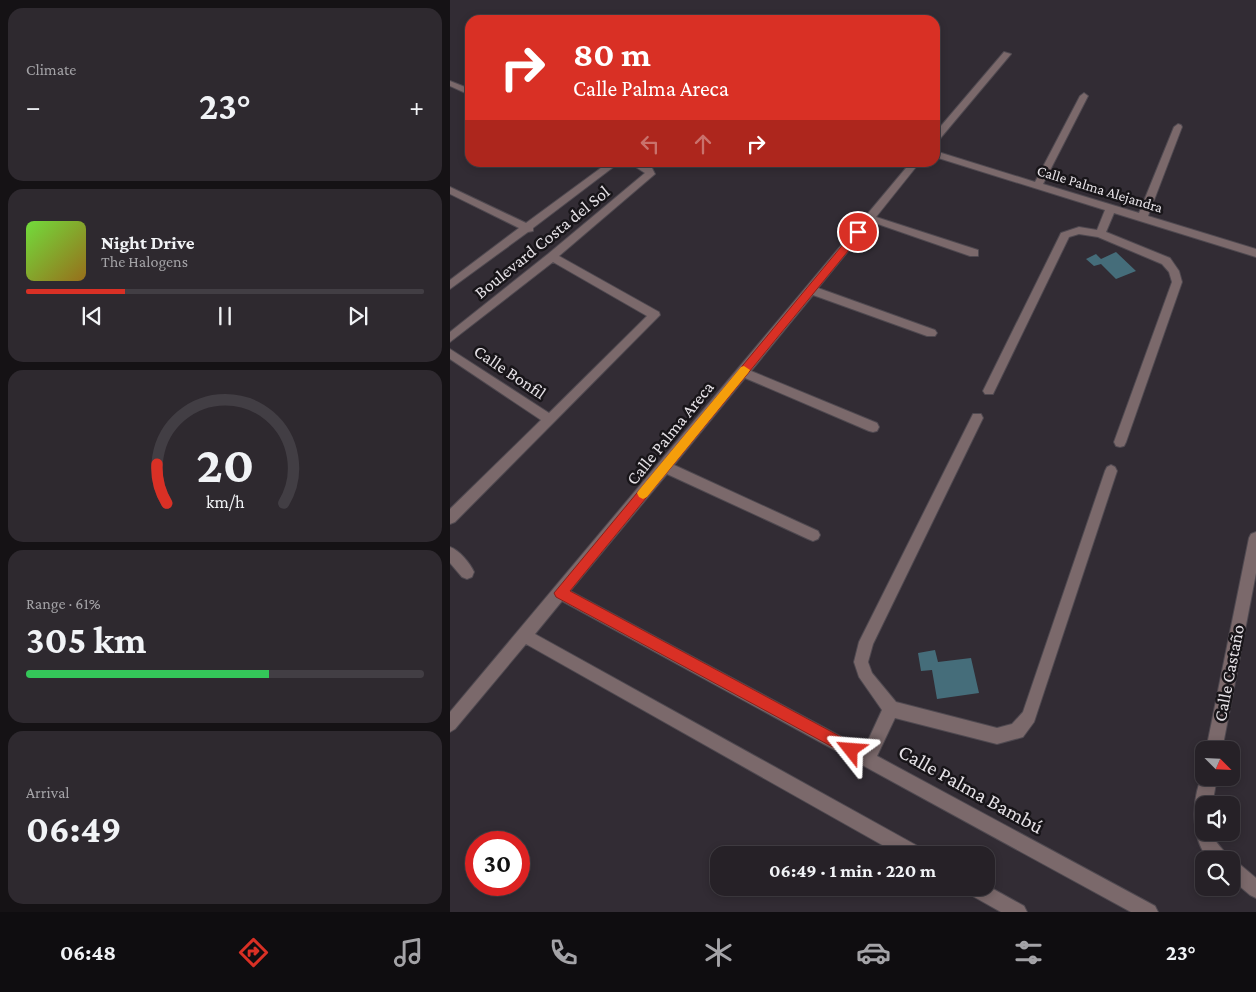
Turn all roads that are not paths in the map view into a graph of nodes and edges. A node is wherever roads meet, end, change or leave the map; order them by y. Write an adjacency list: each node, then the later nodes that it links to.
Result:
1 (1007, 54): 6 (street)
2 (450, 83): 3 (street)
3 (465, 90)
4 (1084, 96): 11 (street)
5 (1178, 127): 15 (street)
6 (940, 133)
7 (940, 156): 11 (street, Calle Palma Alejandra)
8 (610, 167): 16 (street, Boulevard Costa del Sol)
9 (643, 167): 20 (street, Boulevard Costa del Sol)
10 (912, 167): 14 (street, Calle Palma Areca)
11 (1038, 185): 13 (street, Calle Palma Alejandra)
12 (450, 190): 16 (street)
13 (1111, 208): 15 (street, Calle Palma Alejandra); 17 (street)
14 (870, 218): 18 (street); 22 (street, Calle Palma Areca)
15 (1142, 218): 19 (street, Calle Palma Alejandra)
16 (529, 229): 21 (street, Boulevard Costa del Sol)
17 (1100, 234): 27 (street); 31 (street)
18 (974, 253)
19 (1256, 253)
20 (552, 257): 24 (street, Boulevard Costa del Sol); 29 (street)
21 (450, 286)
22 (811, 290): 23 (street); 26 (street, Calle Palma Areca)
23 (931, 333)
24 (450, 338)
25 (450, 353): 29 (street, Calle Bonfil)
26 (742, 372): 30 (street); 32 (street, Calle Palma Areca)
27 (989, 391)
28 (977, 418): 41 (street)
29 (550, 420): 34 (street)
30 (874, 427)
31 (1120, 442)
32 (665, 467): 35 (street); 39 (street, Calle Palma Areca)
33 (1111, 471): 41 (street)
34 (450, 518)
35 (813, 535)
36 (1256, 538): 43 (street, Calle Castaño)
37 (450, 553): 38 (street)
38 (467, 572)
39 (560, 593): 40 (street, Calle Palma Areca); 44 (street, Calle Palma Bambú)
40 (525, 636): 42 (street, Calle Palma Areca); 45 (street)
41 (891, 709): 44 (street)
42 (450, 724)
43 (1216, 741)
44 (868, 759): 50 (street, Calle Palma Bambú)
45 (901, 846)
46 (1240, 876): 47 (street)
47 (1256, 889)
48 (989, 896): 49 (street)
49 (1018, 912)
50 (1149, 912)

